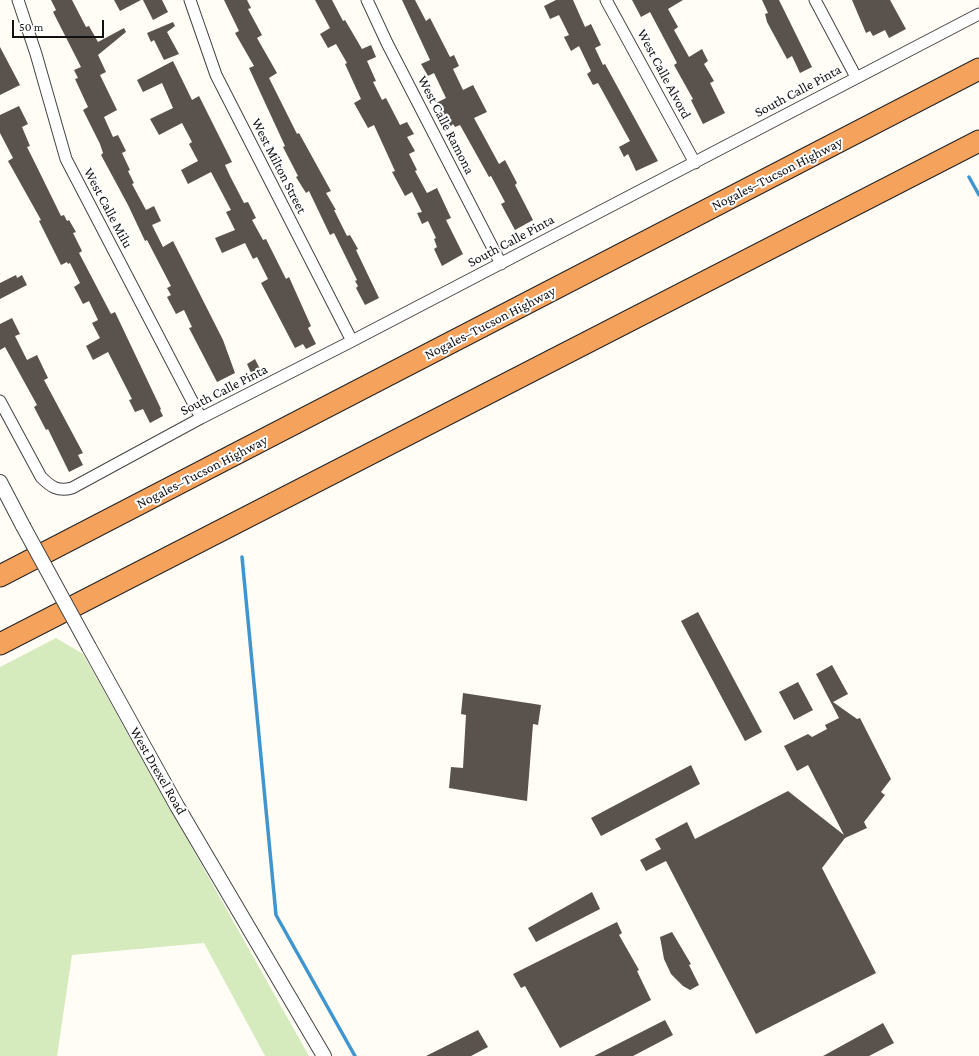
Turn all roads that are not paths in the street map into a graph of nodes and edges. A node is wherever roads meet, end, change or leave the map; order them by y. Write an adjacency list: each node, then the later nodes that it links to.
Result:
1 (18, 0): 14 (street, West Calle Milu)
2 (190, 0): 12 (street, West Milton Street)
3 (367, 0): 11 (street, West Calle Ramona)
4 (606, 0): 10 (street, West Calle Alvord)
5 (816, 0): 8 (street)
6 (979, 14): 8 (street, South Calle Pinta)
7 (979, 69): 16 (highway, Nogales–Tucson Highway)
8 (856, 77): 10 (street, South Calle Pinta)
9 (979, 141): 17 (highway)
10 (695, 163): 11 (street, South Calle Pinta)
11 (501, 264): 12 (street, South Calle Pinta)
12 (352, 341): 14 (street, South Calle Pinta)
13 (0, 401): 14 (street, South Calle Pinta)
14 (201, 418)
15 (0, 482): 18 (street, West Drexel Road, bridge)
16 (0, 576)
17 (0, 644)
18 (324, 1056)

